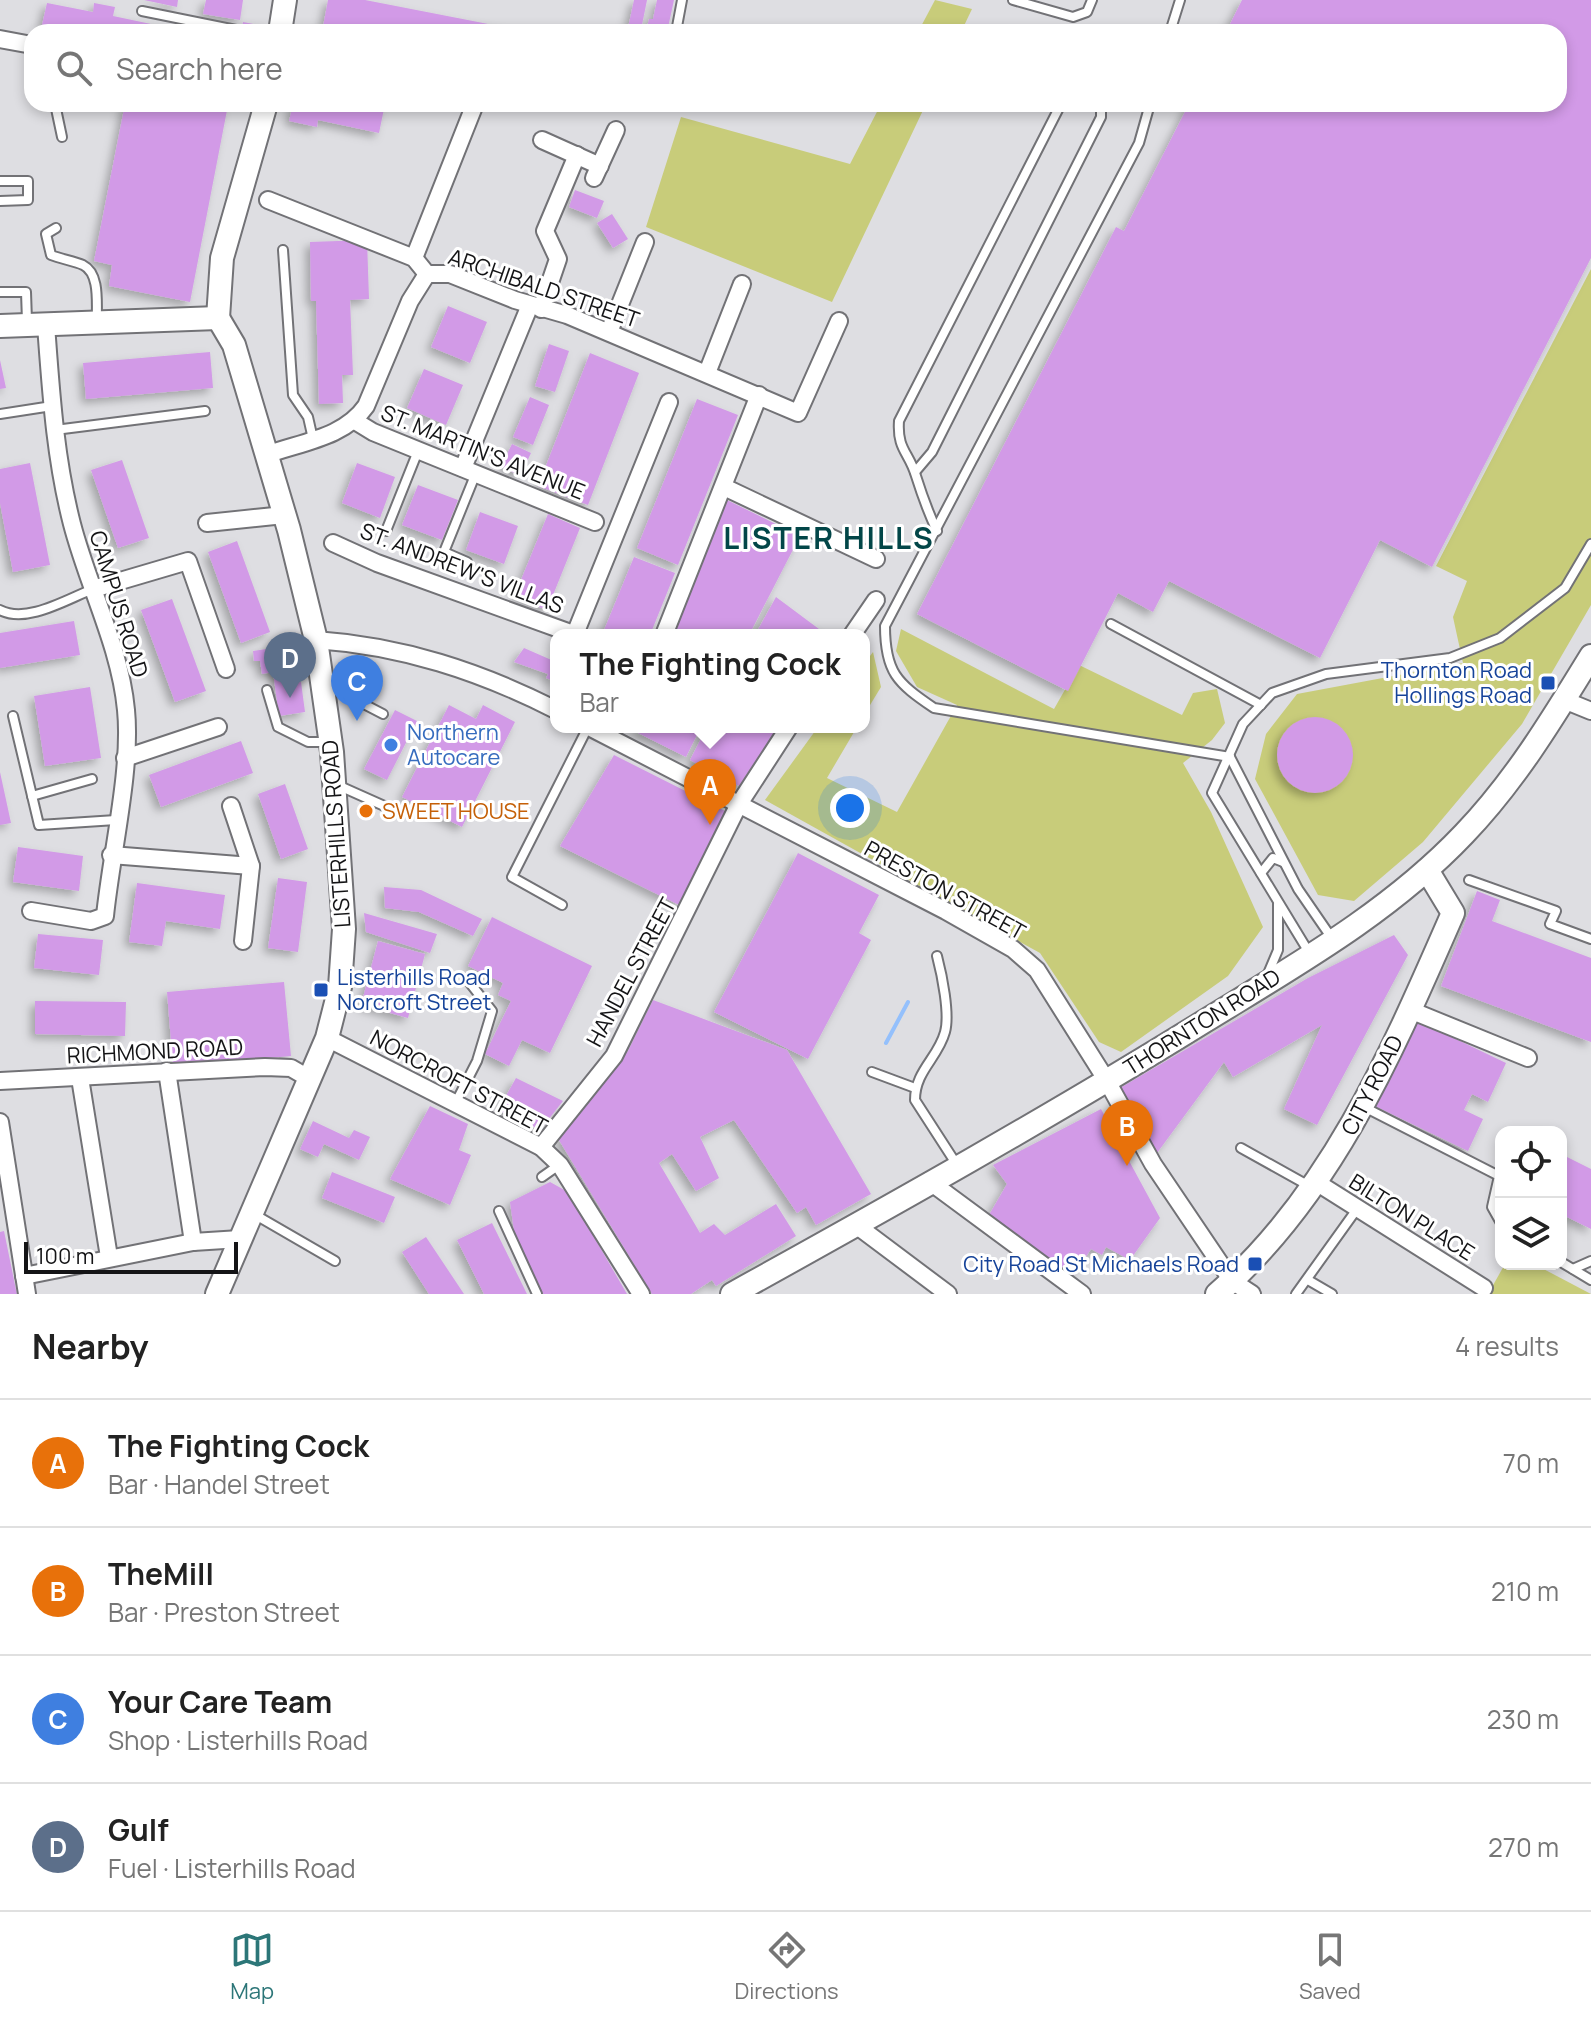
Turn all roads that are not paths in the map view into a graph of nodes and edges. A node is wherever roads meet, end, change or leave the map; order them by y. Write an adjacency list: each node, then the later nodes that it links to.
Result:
1 (285, 0): 8 (street)
2 (682, 0): 9 (lane)
3 (1013, 0): 4 (lane)
4 (1092, 0)
5 (1180, 0): 10 (lane)
6 (142, 11): 7 (lane)
7 (206, 24)
8 (281, 24)
9 (678, 24)
10 (1172, 24)
11 (0, 39): 12 (street)
12 (24, 44)
13 (57, 112): 20 (lane)
14 (264, 112): 34 (street)
15 (472, 112): 29 (street)
16 (1057, 112): 52 (lane)
17 (1101, 112): 52 (lane)
18 (1148, 112): 58 (lane)
19 (616, 130): 22 (street)
20 (62, 137)
21 (542, 140): 22 (street)
22 (577, 155): 33 (street)
23 (0, 181): 25 (lane)
24 (268, 200): 29 (street, ARCHIBALD STREET)
25 (0, 201)
26 (56, 228): 36 (lane)
27 (645, 242): 39 (street)
28 (283, 250): 48 (lane)
29 (414, 258): 30 (street, ARCHIBALD STREET)
30 (427, 274): 33 (street, ARCHIBALD STREET); 46 (street)
31 (742, 284): 40 (street)
32 (0, 292): 37 (lane)
33 (536, 307): 39 (street, ARCHIBALD STREET); 51 (street)
34 (218, 318): 36 (street); 50 (street, LISTERHILLS ROAD)
35 (839, 321): 41 (street, ARCHIBALD STREET)
36 (97, 323): 37 (street)
37 (37, 325): 38 (street); 43 (street, CAMPUS ROAD)
38 (0, 326)
39 (609, 332): 40 (street, ARCHIBALD STREET)
40 (707, 373): 41 (street, ARCHIBALD STREET)
41 (759, 395): 53 (street)
42 (669, 402): 56 (street)
43 (52, 406): 45 (lane); 47 (street, CAMPUS ROAD)
44 (205, 411): 47 (lane)
45 (0, 414)
46 (355, 421): 48 (street); 49 (street, ST. MARTIN'S AVENUE)
47 (54, 430): 63 (street, CAMPUS ROAD)
48 (313, 439): 50 (street)
49 (419, 450): 51 (street, ST. MARTIN'S AVENUE); 57 (lane)
50 (266, 455): 54 (street, LISTERHILLS ROAD)
51 (470, 471): 56 (street, ST. MARTIN'S AVENUE); 62 (lane)
52 (915, 472): 58 (lane)
53 (724, 487): 61 (street); 69 (street)
54 (284, 515): 55 (street); 71 (street, LISTERHILLS ROAD)
55 (207, 523)
56 (606, 527): 68 (street)
57 (386, 531)
58 (937, 531): 87 (lane)
59 (333, 543): 67 (street, ST. ANDREW'S VILLAS)
60 (1591, 544): 77 (lane)
61 (876, 559)
62 (467, 562)
63 (93, 589): 65 (lane); 73 (street); 88 (street, CAMPUS ROAD)
64 (876, 600): 70 (street)
65 (0, 610)
66 (1111, 624): 77 (lane)
67 (558, 629)
68 (577, 629)
69 (666, 629)
70 (856, 629)
71 (316, 640): 74 (street, LISTERHILLS ROAD); 78 (street)
72 (1591, 656): 76 (street, THORNTON ROAD)
73 (226, 669)
74 (322, 682): 80 (lane); 86 (street, LISTERHILLS ROAD)
75 (267, 690): 86 (lane)
76 (1564, 700): 79 (street); 99 (street, THORNTON ROAD)
77 (1261, 705): 87 (lane)
78 (550, 707)
79 (1591, 711)
80 (383, 714)
81 (13, 716): 91 (lane)
82 (218, 727): 88 (street)
83 (586, 733): 103 (lane)
84 (785, 733): 92 (street, HANDEL STREET)
85 (625, 735): 92 (street, PRESTON STREET)
86 (330, 742): 90 (street, LISTERHILLS ROAD)
87 (1230, 757): 97 (lane); 100 (lane)
88 (125, 758): 95 (street, CAMPUS ROAD)
89 (92, 779): 91 (lane)
90 (334, 783): 94 (lane); 113 (street, LISTERHILLS ROAD)
91 (32, 796): 95 (lane)
92 (739, 804): 120 (street, PRESTON STREET); 125 (street, HANDEL STREET)
93 (231, 806): 98 (street)
94 (400, 813)
95 (116, 820): 96 (street, CAMPUS ROAD)
96 (111, 855): 98 (street); 104 (street, CAMPUS ROAD)
97 (1283, 862): 100 (lane); 107 (lane)
98 (251, 866): 106 (street)
99 (1427, 870): 107 (street, THORNTON ROAD); 112 (street, CITY ROAD)
100 (1261, 873): 102 (lane)
101 (1469, 880): 105 (lane)
102 (1278, 903): 108 (lane); 111 (lane)
103 (562, 905)
104 (31, 911)
105 (1591, 939)
106 (243, 941)
107 (1334, 942): 108 (street, THORNTON ROAD)
108 (1311, 955): 111 (street, THORNTON ROAD)
109 (937, 956): 121 (lane)
110 (466, 978): 122 (lane)
111 (1263, 985): 120 (street, THORNTON ROAD)
112 (1410, 1010): 114 (street); 123 (street, CITY ROAD)
113 (327, 1038): 118 (street, LISTERHILLS ROAD); 122 (street, NORCROFT STREET)
114 (1528, 1058)
115 (167, 1071): 117 (street, RICHMOND ROAD); 118 (street, RICHMOND ROAD); 139 (street)
116 (872, 1072): 121 (lane)
117 (80, 1078): 119 (street, RICHMOND ROAD); 140 (street)
118 (310, 1079): 135 (street, LISTERHILLS ROAD)
119 (0, 1081)
120 (1107, 1081): 128 (street, THORNTON ROAD); 148 (street, PRESTON STREET)
121 (915, 1088): 128 (lane)
122 (456, 1102): 125 (street, NORCROFT STREET)
123 (1363, 1107): 129 (lane); 132 (street, CITY ROAD)
124 (0, 1122): 136 (street)
125 (541, 1147): 127 (street, NORCROFT STREET)
126 (1241, 1148): 132 (lane)
127 (560, 1165): 130 (lane); 153 (street, NORCROFT STREET)
128 (957, 1165): 131 (street, THORNTON ROAD)
129 (1495, 1173)
130 (542, 1177)
131 (929, 1181): 137 (street, THORNTON ROAD); 156 (street)
132 (1314, 1184): 133 (street, BILTON PLACE); 148 (street, CITY ROAD)
133 (1357, 1209): 146 (lane); 149 (street, BILTON PLACE)
134 (499, 1211): 152 (lane)
135 (251, 1212): 138 (street, LISTERHILLS ROAD); 141 (lane)
136 (7, 1214): 145 (street)
137 (856, 1225): 154 (street, THORNTON ROAD); 155 (street)
138 (240, 1239): 139 (street); 151 (street, LISTERHILLS ROAD)
139 (193, 1242): 140 (street)
140 (109, 1257): 145 (street)
141 (335, 1261)
142 (1591, 1261): 144 (lane)
143 (1567, 1266): 144 (lane)
144 (1573, 1269): 147 (lane)
145 (24, 1276): 150 (street)
146 (1308, 1280): 158 (lane); 159 (lane)
147 (1591, 1280)
148 (1224, 1287): 157 (street)
149 (1484, 1288)
150 (27, 1294)
151 (217, 1294)
152 (537, 1294)
153 (641, 1294)
154 (732, 1294)
155 (948, 1294)
156 (1082, 1294)
157 (1252, 1294)
158 (1296, 1294)
159 (1332, 1294)

